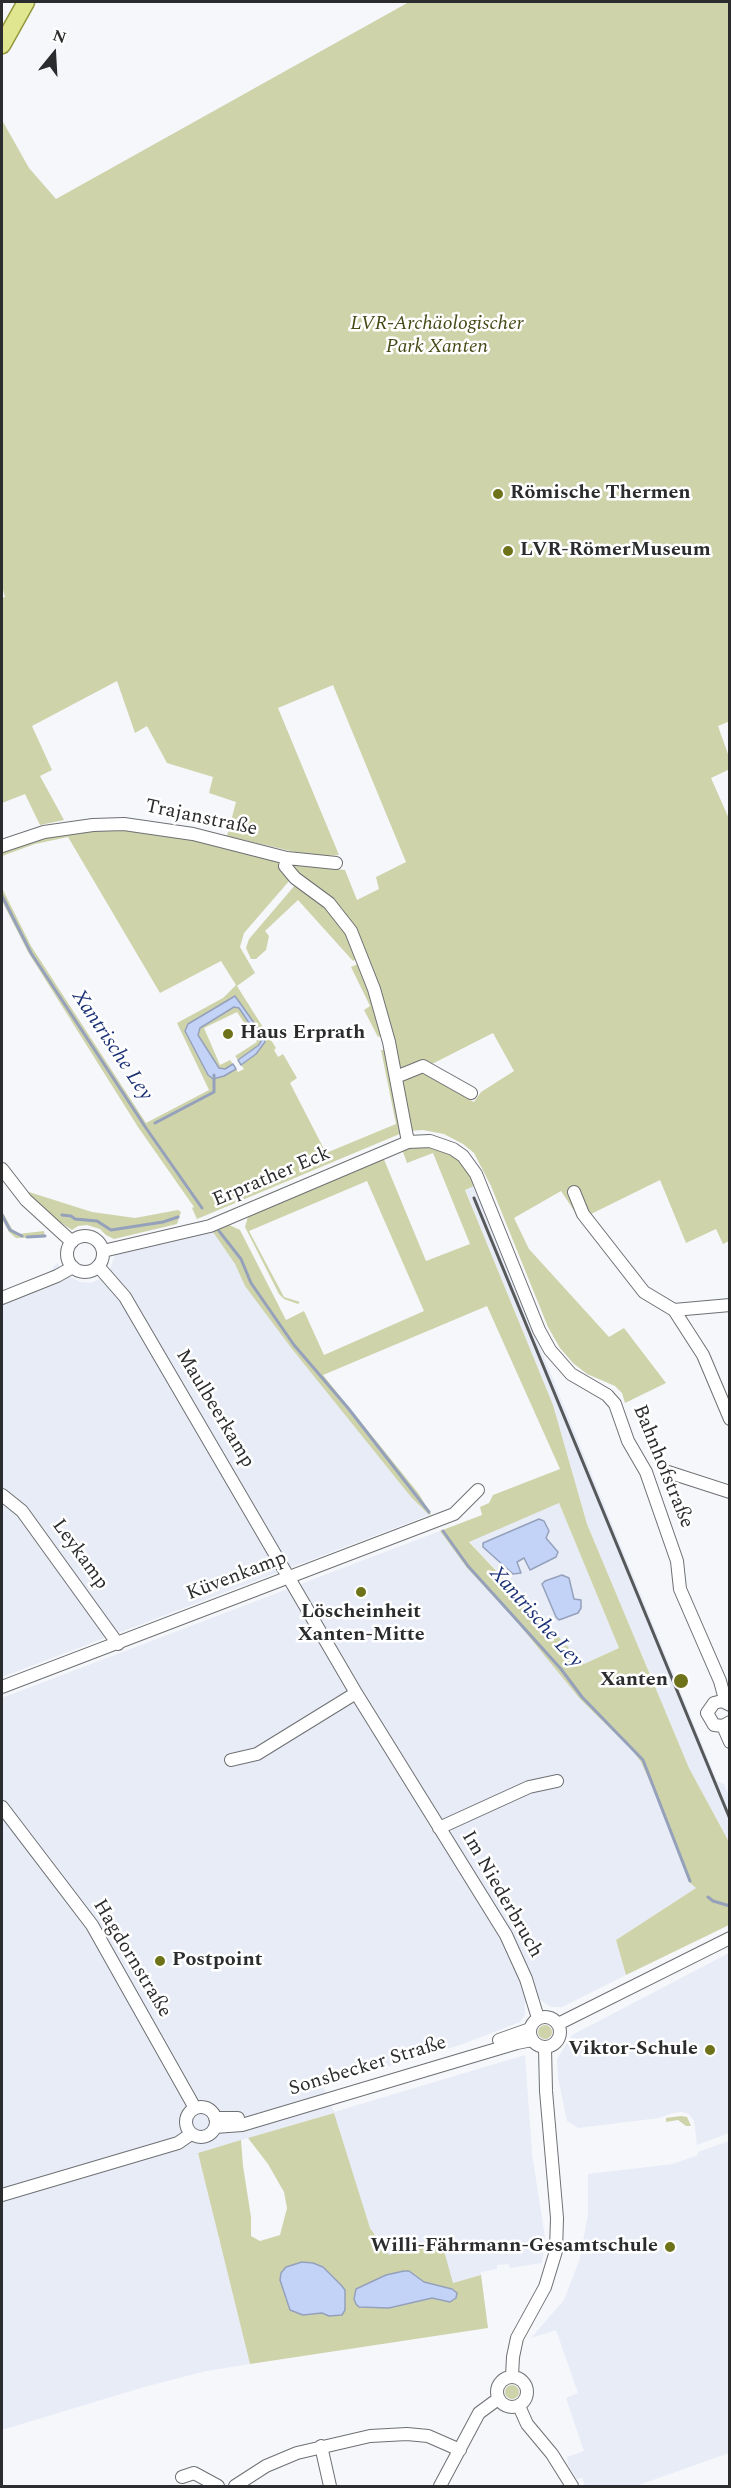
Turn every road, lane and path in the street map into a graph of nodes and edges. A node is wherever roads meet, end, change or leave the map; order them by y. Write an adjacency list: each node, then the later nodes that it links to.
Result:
1 (26, 2): 2 (main road)
2 (2, 45)
3 (2, 846): 4 (street, Trajanstraße)
4 (286, 858): 5 (street, Trajanstraße); 6 (street)
5 (336, 863)
6 (396, 1077): 7 (street); 8 (street)
7 (471, 1093)
8 (408, 1142): 9 (street, Erprather Eck); 13 (street, Erprather Eck)
9 (453, 1149): 26 (street, Bahnhofstraße)
10 (2, 1169): 12 (street)
11 (574, 1192): 18 (street)
12 (72, 1242): 13 (street); 15 (street)
13 (103, 1251): 14 (street)
14 (98, 1266): 15 (street); 24 (street, Maulbeerkamp)
15 (73, 1267): 16 (street)
16 (2, 1298)
17 (729, 1305): 18 (street)
18 (674, 1310): 19 (street)
19 (729, 1419)
20 (668, 1472): 22 (street)
21 (478, 1490): 24 (street, Küvenkamp)
22 (729, 1492)
23 (2, 1495): 25 (street, Leykamp)
24 (290, 1577): 25 (street, Küvenkamp); 28 (street, Im Niederbruch)
25 (118, 1644): 27 (street, Küvenkamp)
26 (725, 1678): 29 (street, Bahnhofstraße)
27 (2, 1688)
28 (356, 1693): 32 (street); 35 (street, Im Niederbruch)
29 (728, 1704): 30 (street, Bahnhofstraße)
30 (726, 1724): 31 (street, Bahnhofstraße)
31 (729, 1742)
32 (231, 1760)
33 (557, 1781): 35 (street, Im Niederbruch)
34 (2, 1808): 41 (street, Hagdornstraße)
35 (439, 1827): 37 (street, Im Niederbruch)
36 (729, 1938): 38 (street)
37 (538, 2018): 38 (street); 39 (street)
38 (558, 2024): 40 (street)
39 (531, 2035): 40 (street); 42 (street, Sonsbecker Straße)
40 (545, 2048): 46 (street)
41 (195, 2108): 42 (street); 43 (street)
42 (215, 2123): 43 (street, Sonsbecker Straße)
43 (188, 2130): 44 (street, Sonsbecker Straße); 45 (street, Sonsbecker Straße)
44 (2, 2187)
45 (2, 2195)
46 (512, 2376): 47 (street); 48 (street)
47 (498, 2399): 48 (street); 50 (street)
48 (519, 2406): 56 (street)
49 (321, 2446): 50 (street); 53 (street); 54 (street)
50 (460, 2450): 55 (street)
51 (182, 2477): 52 (street)
52 (218, 2487)
53 (235, 2487)
54 (330, 2487)
55 (440, 2487)
56 (572, 2487)

